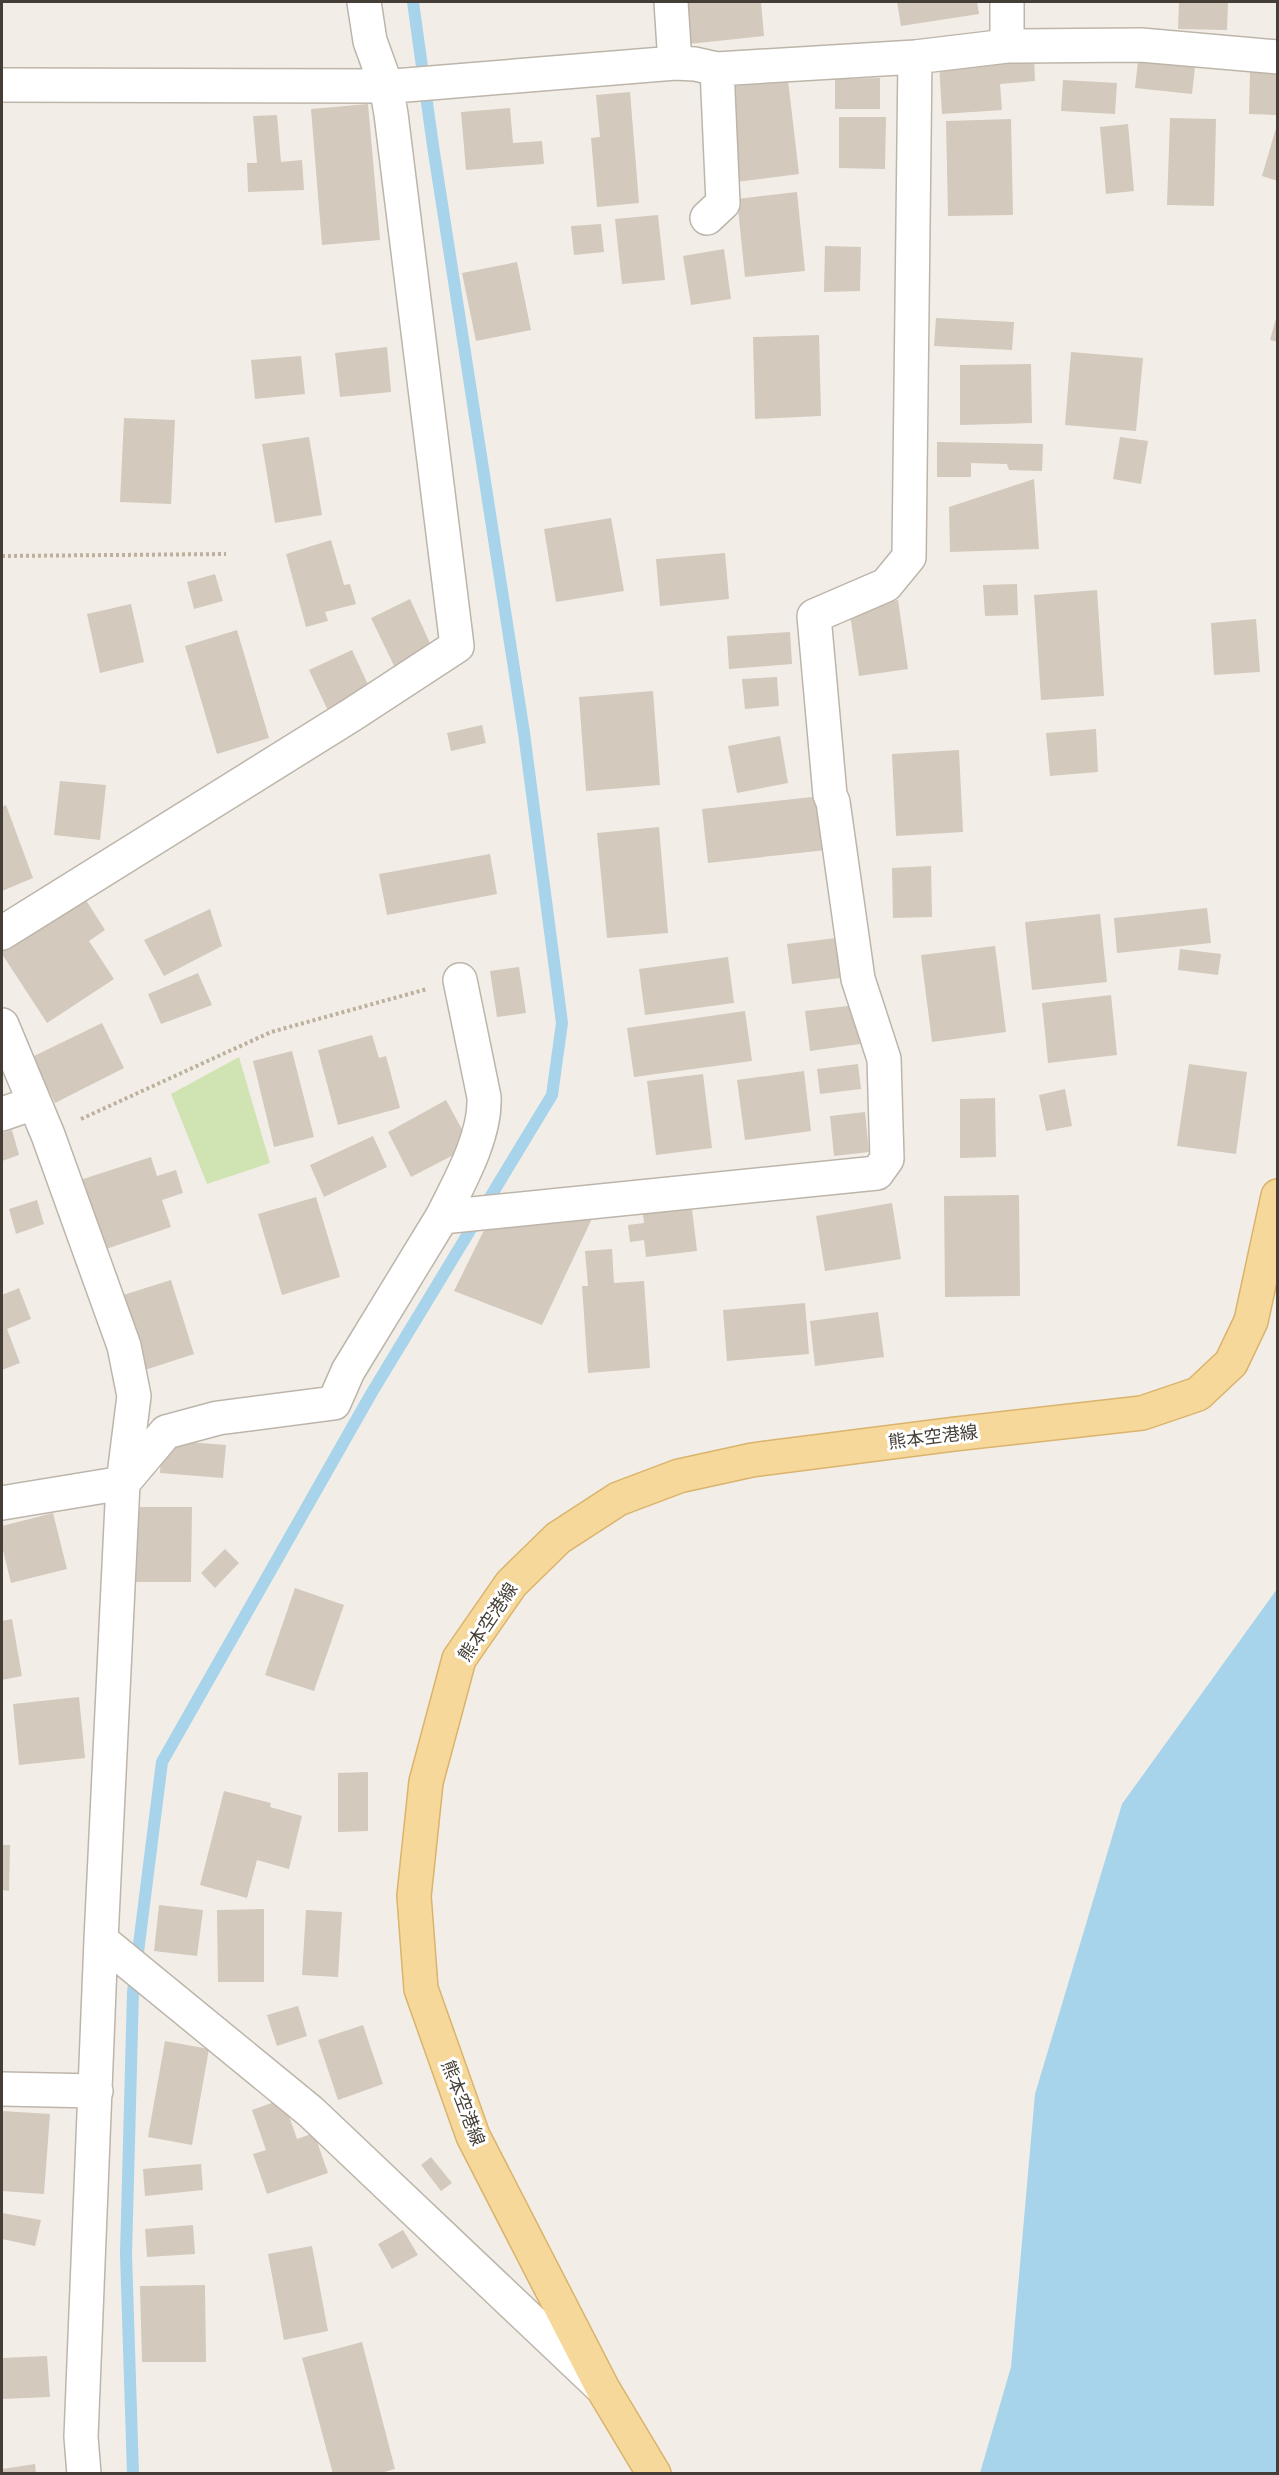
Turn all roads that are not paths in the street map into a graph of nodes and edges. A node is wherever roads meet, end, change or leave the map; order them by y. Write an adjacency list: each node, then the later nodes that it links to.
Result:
1 (364, 2): 10 (street)
2 (671, 2): 7 (street)
3 (1007, 2): 4 (street)
4 (1007, 46): 5 (street); 6 (street)
5 (915, 57): 8 (street); 18 (street)
6 (1278, 57)
7 (675, 63): 8 (street); 10 (street)
8 (717, 69): 11 (street)
9 (2, 85): 10 (street)
10 (390, 86): 12 (street)
11 (707, 218)
12 (2, 933)
13 (460, 980): 18 (street)
14 (2, 1025): 15 (street)
15 (34, 1103): 16 (street); 19 (street)
16 (2, 1114)
17 (1278, 1196): 24 (main road, 熊本空港線)
18 (457, 1215): 19 (street)
19 (123, 1483): 20 (street); 21 (street)
20 (2, 1503)
21 (101, 1940): 23 (street); 24 (street)
22 (2, 2089): 23 (street)
23 (96, 2091): 25 (street)
24 (603, 2389): 26 (main road, 熊本空港線)
25 (84, 2474)
26 (654, 2474)

